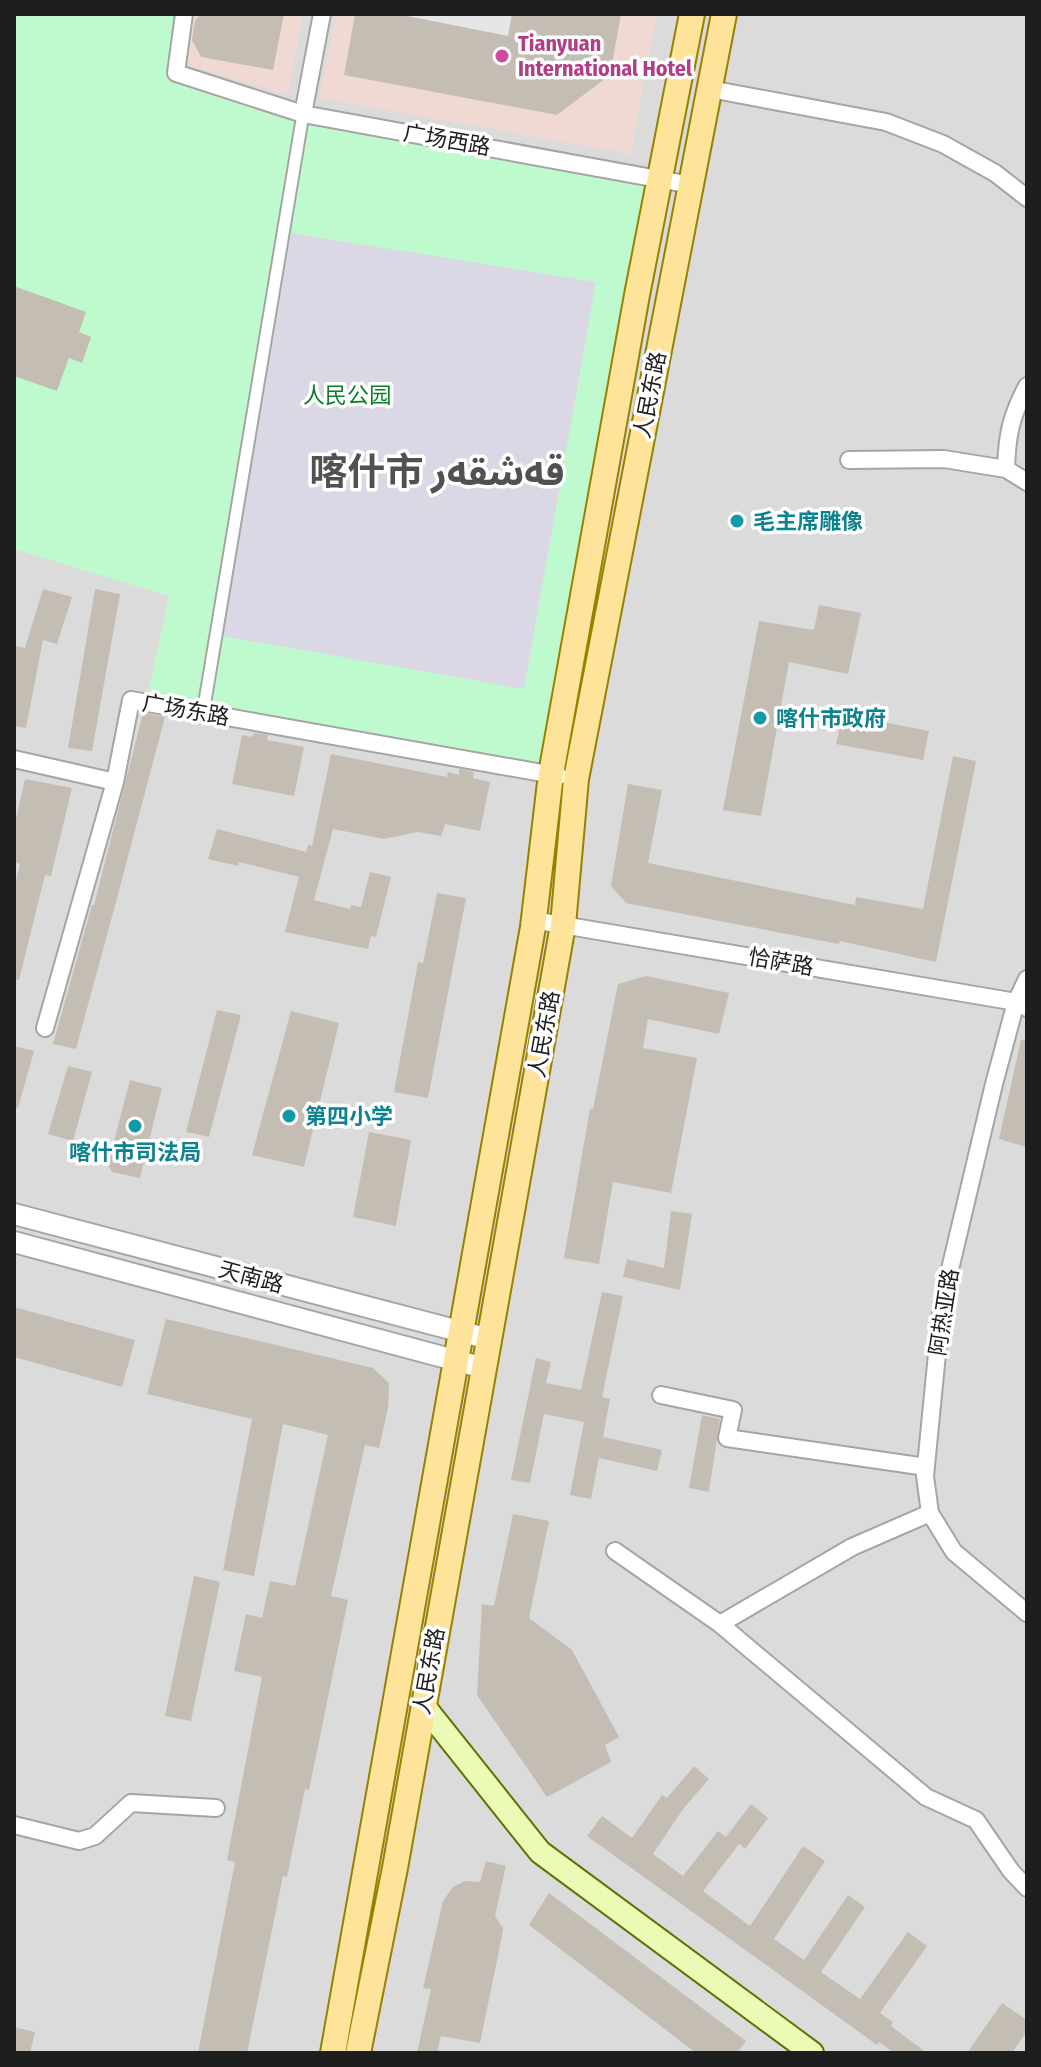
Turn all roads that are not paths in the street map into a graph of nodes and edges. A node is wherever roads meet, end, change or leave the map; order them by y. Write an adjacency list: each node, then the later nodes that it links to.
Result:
1 (184, 14): 6 (street, 广场西路)
2 (322, 14): 6 (street)
3 (692, 14): 7 (main road, 人民东路)
4 (724, 14): 5 (main road, 人民东路)
5 (710, 89): 8 (main road, 人民东路); 9 (street)
6 (303, 114): 7 (street, 广场西路); 14 (street)
7 (660, 179): 8 (street, 广场西路); 16 (main road, 人民东路)
8 (691, 185): 17 (main road, 人民东路)
9 (1027, 198)
10 (1027, 386): 12 (street)
11 (849, 460): 12 (street)
12 (1006, 469): 13 (street)
13 (1027, 482)
14 (203, 713): 16 (street, 广场东路); 18 (street, 广场东路)
15 (14, 759): 18 (street)
16 (551, 774): 17 (street, 广场东路); 19 (main road, 人民东路)
17 (576, 779): 20 (main road, 人民东路)
18 (115, 782): 23 (street, 广场东路)
19 (533, 920): 20 (street, 恰萨路); 26 (main road, 人民东路)
20 (563, 925): 22 (street, 恰萨路); 27 (main road, 人民东路)
21 (1027, 979): 22 (street, 阿热亚路)
22 (1022, 1005): 31 (street, 阿热亚路)
23 (45, 1028)
24 (14, 1214): 26 (street, 天南路)
25 (14, 1242): 28 (street, 天南路)
26 (461, 1333): 27 (street, 天南路); 28 (main road, 人民东路)
27 (489, 1339): 29 (main road, 人民东路)
28 (456, 1361): 29 (street, 天南路); 40 (main road, 人民东路)
29 (484, 1368): 36 (main road, 人民东路)
30 (661, 1395): 31 (street)
31 (926, 1467): 32 (street, 阿热亚路)
32 (930, 1513): 34 (street, 阿热亚路); 35 (street)
33 (615, 1551): 35 (street)
34 (1027, 1613)
35 (720, 1624): 39 (street)
36 (423, 1705): 41 (main road, 人民东路); 42 (main road)
37 (216, 1808): 38 (street)
38 (14, 1825)
39 (1027, 1888)
40 (333, 2053)
41 (358, 2053)
42 (812, 2053)

